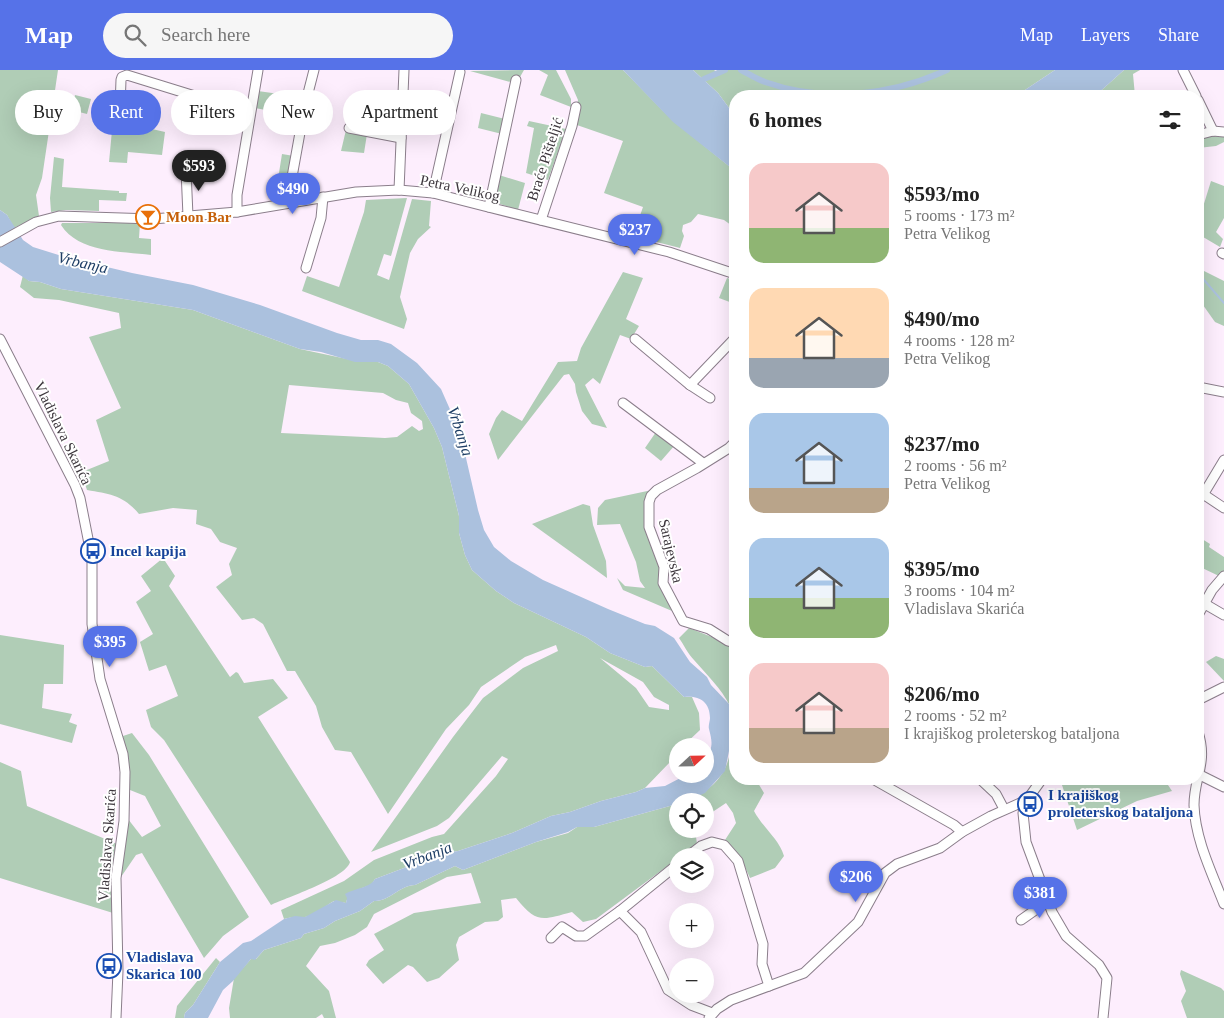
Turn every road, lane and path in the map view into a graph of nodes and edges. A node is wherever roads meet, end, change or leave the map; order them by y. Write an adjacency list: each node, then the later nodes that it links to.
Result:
1 (258, 70): 10 (street)
2 (314, 70): 23 (street)
3 (404, 70): 18 (street)
4 (1183, 70): 9 (street)
5 (460, 72): 21 (street)
6 (516, 80): 24 (street)
7 (121, 90): 8 (street)
8 (177, 90)
9 (1193, 90)
10 (253, 97)
11 (576, 107): 27 (street, Braće Pišteljić)
12 (1204, 112): 13 (street)
13 (1213, 131): 14 (street); 15 (street)
14 (1224, 132)
15 (1204, 133)
16 (246, 135): 25 (street)
17 (385, 135): 18 (street)
18 (401, 138): 20 (street)
19 (186, 170): 26 (street)
20 (399, 190): 21 (street, Petra Velikog); 22 (street, Petra Velikog)
21 (434, 193): 24 (street, Petra Velikog)
22 (323, 197): 23 (street, Petra Velikog); 29 (street)
23 (290, 204): 25 (street, Petra Velikog)
24 (489, 207): 27 (street, Petra Velikog)
25 (237, 212): 26 (street, Petra Velikog)
26 (188, 216): 28 (street, Petra Velikog)
27 (540, 220): 30 (street, Petra Velikog)
28 (0, 242)
29 (306, 268)
30 (729, 272)
31 (0, 339): 72 (street, Vladislava Skarića)
32 (635, 339): 34 (street)
33 (729, 344): 34 (street)
34 (690, 385): 37 (street)
35 (1204, 388): 36 (street)
36 (1224, 392)
37 (710, 398)
38 (623, 404): 41 (street)
39 (729, 447): 41 (street, Sarajevska)
40 (1224, 460): 42 (street)
41 (703, 463): 48 (street, Sarajevska)
42 (1204, 490)
43 (1204, 498): 44 (street)
44 (1224, 508)
45 (1224, 576): 46 (street)
46 (1205, 604): 47 (street)
47 (1224, 615)
48 (729, 641)
49 (1224, 686): 50 (street)
50 (1204, 697)
51 (1204, 777): 56 (street)
52 (884, 785): 61 (street)
53 (986, 785): 59 (street)
54 (1036, 785): 57 (street)
55 (1197, 785): 65 (street)
56 (1224, 787)
57 (1027, 800): 58 (street); 60 (street)
58 (1014, 806): 59 (street); 60 (street)
59 (1004, 809): 61 (street)
60 (1023, 813): 64 (street)
61 (962, 832): 69 (street)
62 (698, 848): 69 (street)
63 (669, 871): 66 (street)
64 (1048, 901): 67 (street); 71 (street)
65 (1224, 904)
66 (620, 911): 68 (street); 70 (street)
67 (1021, 920)
68 (551, 938)
69 (769, 986): 70 (street)
70 (711, 1016)
71 (1102, 1017)
72 (116, 1018)

